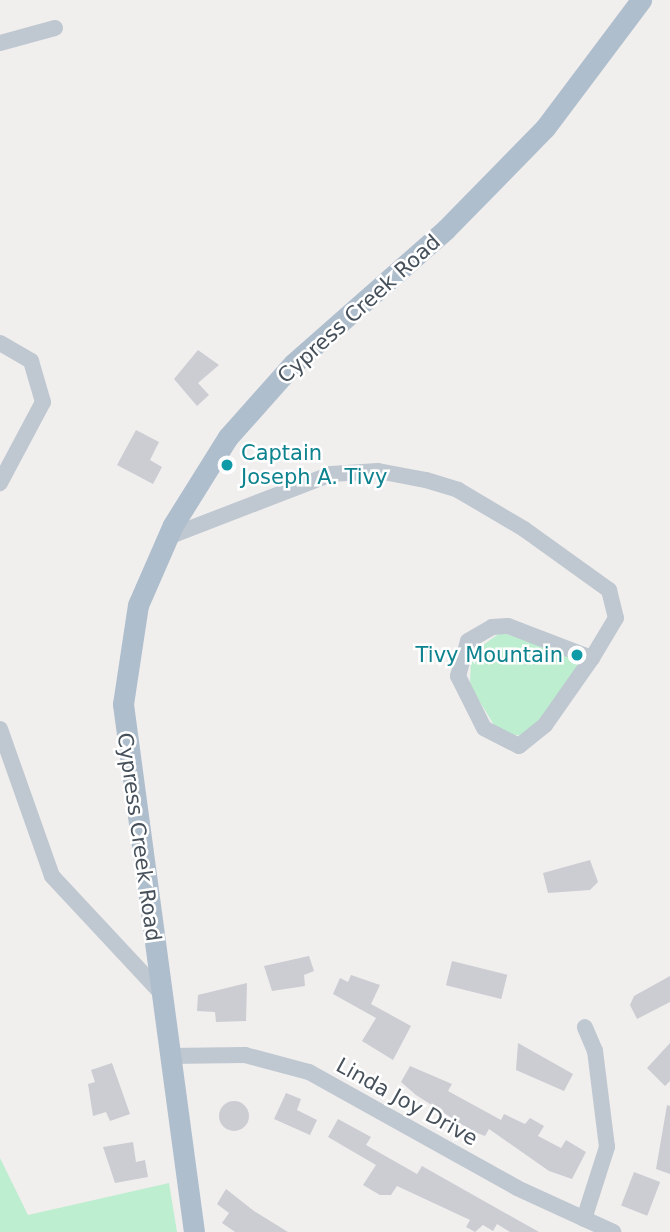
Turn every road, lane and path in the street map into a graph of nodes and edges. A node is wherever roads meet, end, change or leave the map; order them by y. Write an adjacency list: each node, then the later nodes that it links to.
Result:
1 (641, 0): 6 (main road, Cypress Creek Road)
2 (55, 28): 3 (street)
3 (0, 43)
4 (0, 343): 5 (street)
5 (0, 483)
6 (168, 537): 7 (street); 9 (main road, Cypress Creek Road)
7 (592, 657): 7 (street)
8 (0, 729): 9 (street)
9 (160, 992): 11 (main road, Cypress Creek Road)
10 (585, 1027): 12 (street)
11 (169, 1056): 12 (street, Linda Joy Drive); 13 (main road, Cypress Creek Road)
12 (584, 1219): 14 (street, Linda Joy Drive)
13 (194, 1232)
14 (613, 1232)

